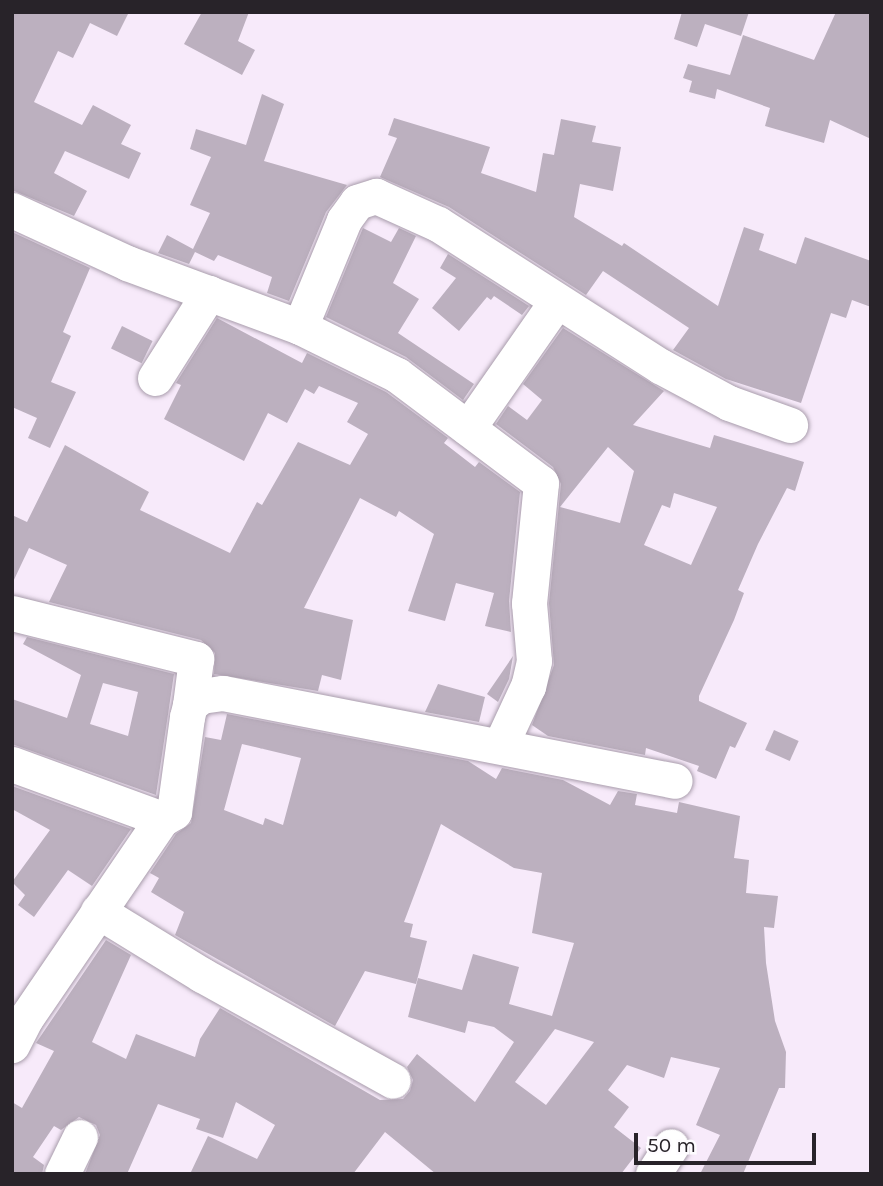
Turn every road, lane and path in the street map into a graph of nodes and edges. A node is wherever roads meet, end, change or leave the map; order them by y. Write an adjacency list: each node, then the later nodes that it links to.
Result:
1 (12, 210): 2 (street)
2 (209, 293): 4 (street); 5 (street)
3 (556, 302): 4 (street); 6 (street); 7 (street)
4 (300, 327): 7 (street)
5 (155, 378)
6 (790, 425)
7 (468, 428): 10 (street)
8 (12, 613): 9 (street)
9 (190, 705): 10 (street); 13 (street)
10 (500, 746): 12 (street)
11 (12, 764): 13 (street)
12 (674, 781)
13 (162, 819): 14 (street)
14 (99, 911): 15 (street); 16 (street)
15 (12, 1045)
16 (393, 1081)
17 (80, 1137): 18 (street)
18 (62, 1174)

